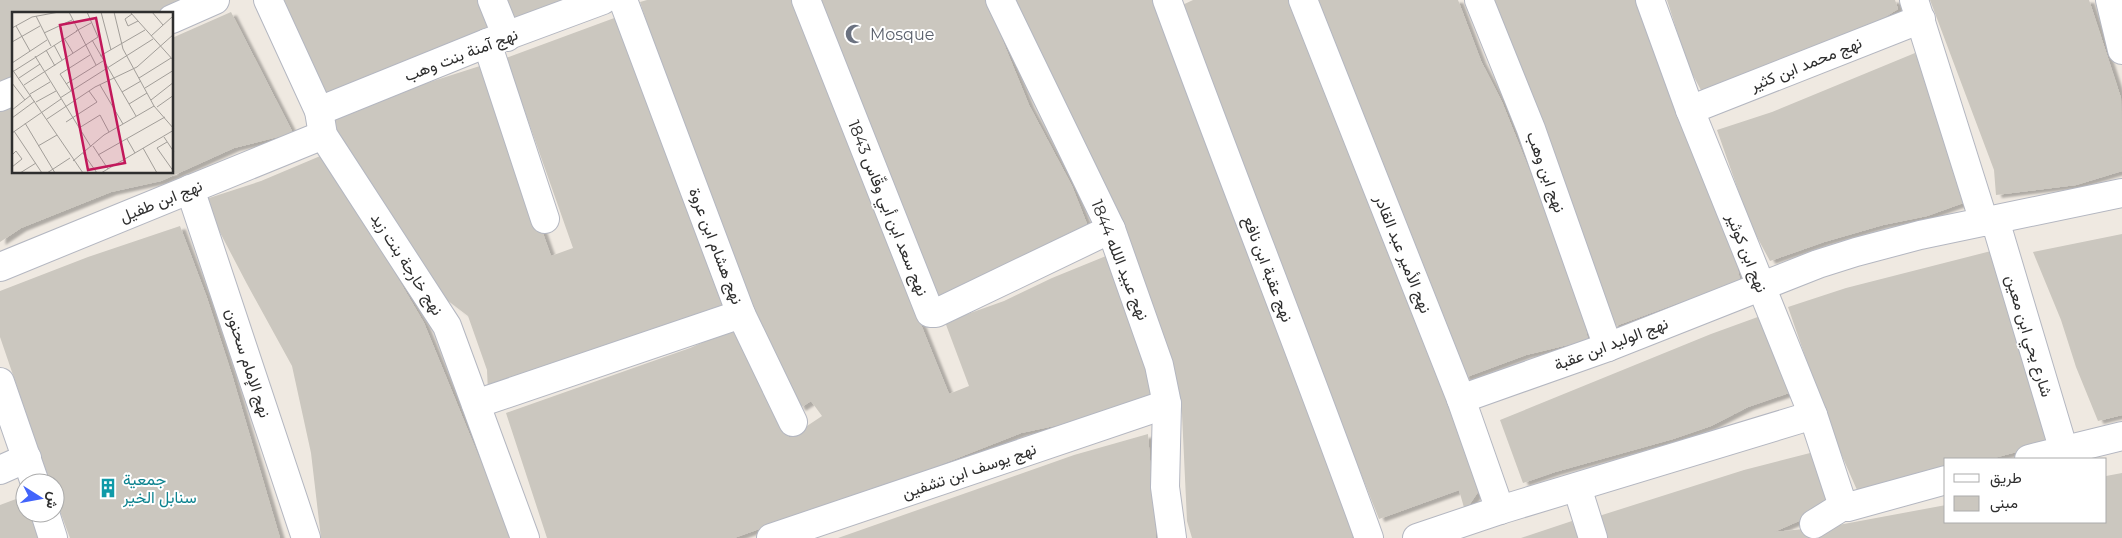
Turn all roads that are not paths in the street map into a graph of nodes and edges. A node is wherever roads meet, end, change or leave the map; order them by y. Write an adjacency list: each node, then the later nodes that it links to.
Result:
1 (215, 0): 14 (street)
2 (268, 0): 20 (street, نهج خارجة بنت زيد)
3 (492, 0): 15 (street)
4 (603, 0): 15 (street, نهج آمنة بنت وهب)
5 (623, 0): 28 (street, نهج هشام ابن عروة)
6 (806, 0): 25 (street, نهج سعد ابن أبي وقّاس 1843)
7 (1000, 0): 25 (street, نهج عبيد اللله 1844)
8 (1167, 0): 53 (street, نهج عقبة ابن نافع)
9 (1302, 0): 31 (street, نهج الأمير عبد القادر)
10 (1479, 0): 29 (street, نهج ابن وهب)
11 (1650, 0): 19 (street, نهج ابن كوثير)
12 (2110, 0): 16 (street)
13 (1917, 9): 19 (street, نهج محمد ابن كثير); 24 (street, شارع يحي ابن معين)
14 (174, 18)
15 (497, 40): 20 (street, نهج آمنة بنت وهب); 23 (street)
16 (2122, 50)
17 (12, 92): 18 (street)
18 (0, 97)
19 (1690, 110): 27 (street, نهج ابن كوثير)
20 (321, 123): 21 (street, نهج ابن طفيل); 32 (street, نهج خارجة بنت زيد)
21 (190, 189): 26 (street, نهج ابن طفيل); 49 (street, نهج الإمام سحنون)
22 (2122, 192): 24 (street)
23 (545, 219)
24 (1989, 221): 27 (street); 37 (street, شارع يحي ابن معين)
25 (1111, 229): 33 (street, نهج عبيد اللله 1844)
26 (0, 267)
27 (1761, 287): 29 (street, نهج الوليد ابن عقبة); 34 (street, نهج ابن كوثير)
28 (741, 314): 32 (street, نهج هشام ابن عروة); 35 (street)
29 (1608, 347): 31 (street, نهج الوليد ابن عقبة)
30 (0, 382): 38 (street)
31 (1461, 400): 45 (street, نهج الأمير عبد القادر)
32 (476, 404): 50 (street, نهج خارجة بنت زيد)
33 (1167, 404): 51 (street, نهج يوسف ابن تشفين); 52 (street, نهج عبيد اللله 1844)
34 (1813, 415): 43 (street); 44 (street, نهج ابن كوثير)
35 (793, 422)
36 (2122, 436): 37 (street)
37 (2064, 451): 39 (street)
38 (27, 458): 40 (street); 41 (street)
39 (2034, 458)
40 (0, 470)
41 (32, 473)
42 (1944, 481): 44 (street)
43 (1577, 487): 45 (street); 55 (street)
44 (1843, 506): 47 (street)
45 (1500, 510): 54 (street)
46 (48, 523): 48 (street)
47 (1814, 524)
48 (53, 538)
49 (306, 538)
50 (525, 538)
51 (771, 538)
52 (1172, 538)
53 (1369, 538)
54 (1417, 538)
55 (1593, 538)

